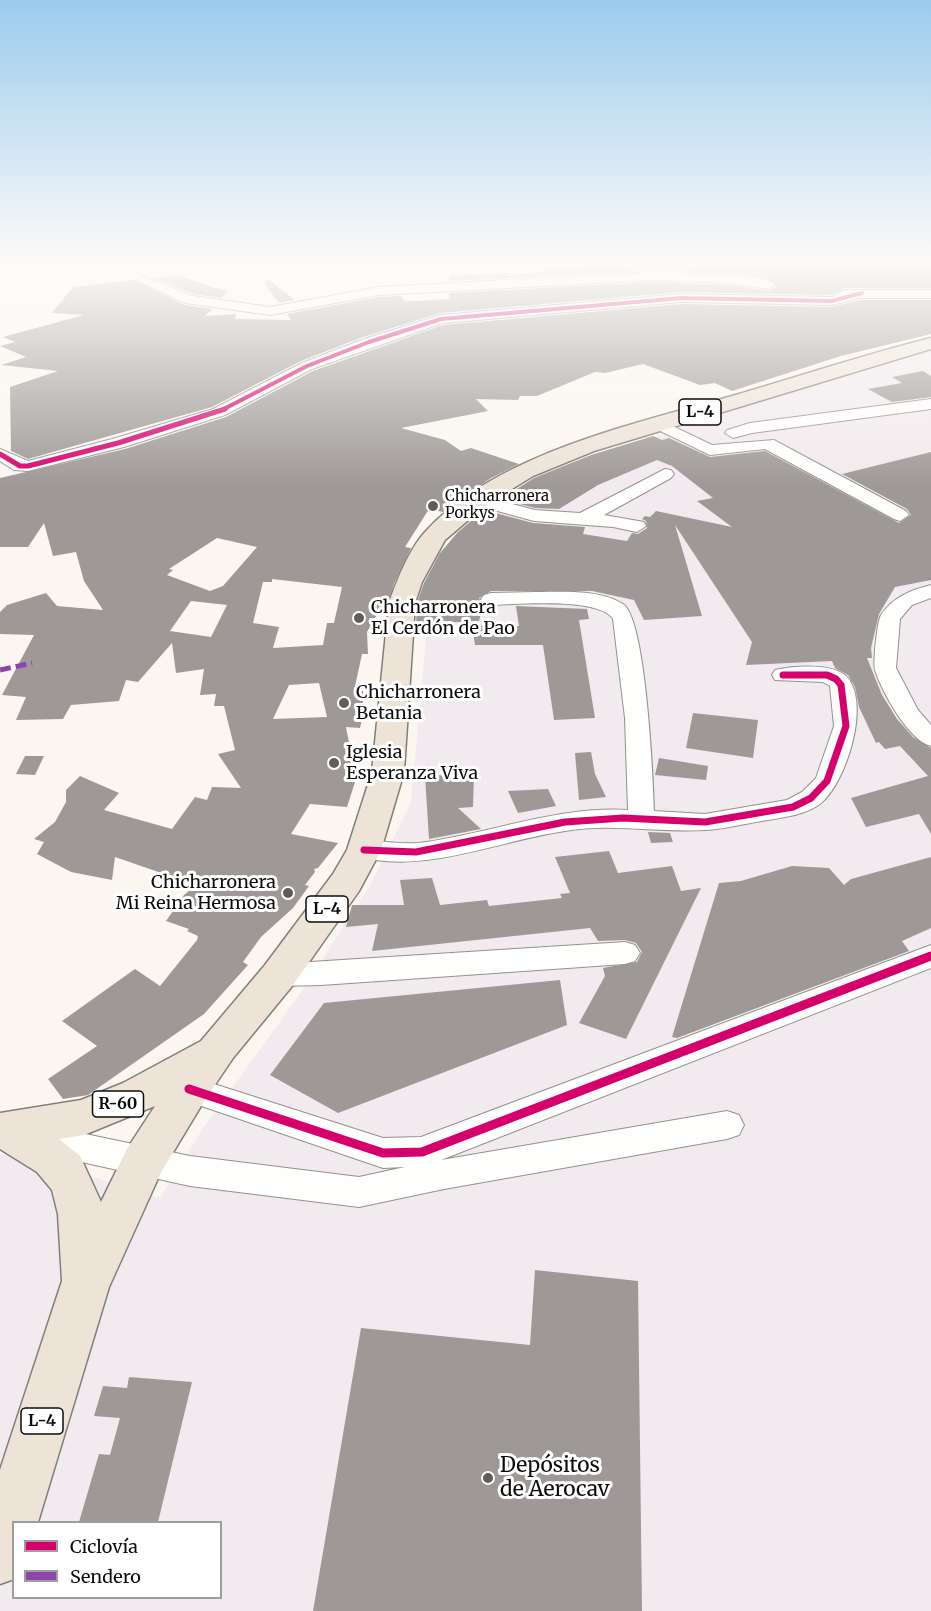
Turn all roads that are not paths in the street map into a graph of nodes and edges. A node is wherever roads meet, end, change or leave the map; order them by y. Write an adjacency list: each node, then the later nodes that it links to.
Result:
1 (388, 336): 6 (street)
2 (931, 343): 4 (main road, L-4)
3 (931, 404): 5 (street)
4 (660, 424): 5 (street); 8 (main road, L-4)
5 (695, 443): 9 (street)
6 (0, 454)
7 (665, 474): 10 (street)
8 (478, 500): 10 (street); 17 (main road, L-4)
9 (900, 516)
10 (583, 519): 11 (street)
11 (637, 526)
12 (931, 591): 15 (street)
13 (491, 599): 16 (street)
14 (783, 675): 16 (street)
15 (931, 739)
16 (641, 819): 17 (street)
17 (364, 850): 20 (main road, L-4)
18 (625, 953): 20 (street)
19 (931, 956): 22 (street)
20 (279, 975): 21 (main road, L-4)
21 (219, 1047): 22 (main road, L-4); 24 (main road, R-60)
22 (189, 1089): 25 (main road, L-4)
23 (727, 1125): 25 (street)
24 (2, 1130): 25 (street); 26 (main road)
25 (144, 1163): 26 (main road, L-4)
26 (85, 1285): 27 (main road, L-4)
27 (0, 1556)

